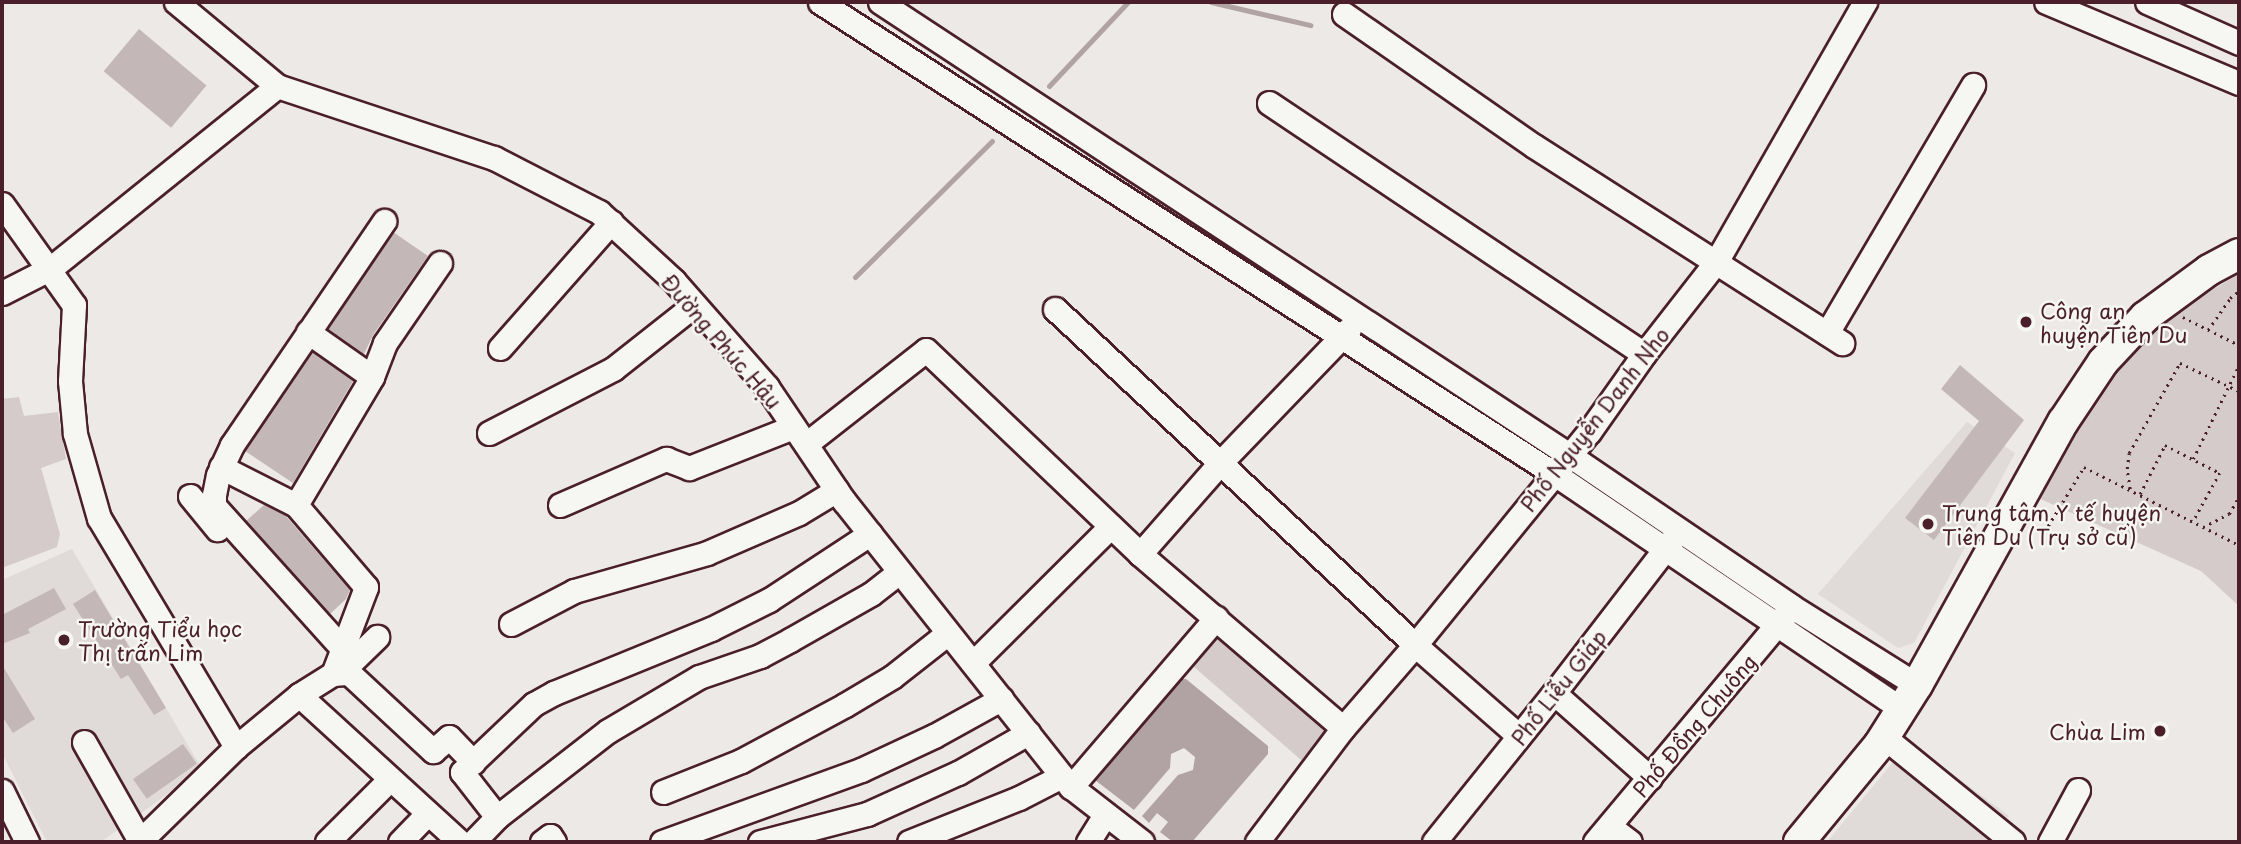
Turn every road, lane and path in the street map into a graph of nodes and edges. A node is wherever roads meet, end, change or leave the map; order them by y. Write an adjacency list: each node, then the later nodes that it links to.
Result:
1 (176, 2): 11 (street, Đường Phúc Hậu)
2 (820, 2): 17 (street)
3 (880, 2): 13 (street)
4 (1865, 2): 19 (street, Phố Nguyễn Danh Nho)
5 (2046, 2): 9 (street)
6 (2147, 2): 8 (street)
7 (1344, 14): 19 (street)
8 (2239, 43)
9 (2239, 83)
10 (1973, 85): 19 (street)
11 (277, 86): 16 (street, Đường Phúc Hậu); 21 (street)
12 (1269, 103): 33 (street)
13 (1175, 198): 17 (street); 27 (street)
14 (2, 204): 21 (street)
15 (384, 221): 29 (street)
16 (611, 222): 24 (street, Đường Phúc Hậu); 32 (street)
17 (1159, 222): 30 (street)
18 (2235, 258): 71 (main road)
19 (1716, 262): 33 (street, Phố Nguyễn Danh Nho)
20 (440, 263): 35 (street)
21 (51, 268): 23 (street); 78 (street)
22 (2239, 291): 28 (path)
23 (2, 293)
24 (694, 304): 38 (street); 39 (street, Đường Phúc Hậu)
25 (1055, 309): 42 (street)
26 (2178, 315): 28 (path)
27 (1357, 318): 30 (street); 40 (street)
28 (2208, 330): 31 (path)
29 (308, 332): 35 (street); 43 (street)
30 (1342, 339): 42 (street); 44 (street)
31 (2239, 345)
32 (500, 348)
33 (1644, 354): 40 (street, Phố Nguyễn Danh Nho)
34 (2239, 365): 36 (path)
35 (372, 377): 50 (street)
36 (2229, 386): 37 (path); 41 (path); 46 (path)
37 (2239, 391)
38 (489, 433)
39 (799, 435): 45 (street, Đường Phúc Hậu); 51 (street); 53 (street)
40 (1569, 455): 44 (street, Phố Nguyễn Danh Nho); 57 (street)
41 (2193, 459): 47 (path); 52 (path)
42 (1220, 463): 59 (street); 66 (street)
43 (221, 467): 50 (street); 67 (street)
44 (1553, 473): 57 (street); 66 (street, Phố Nguyễn Danh Nho)
45 (837, 490): 56 (street, Đường Phúc Hậu); 63 (street)
46 (2130, 490): 47 (path); 54 (path)
47 (2139, 495): 52 (path)
48 (190, 496): 67 (street)
49 (2239, 497): 55 (path)
50 (296, 505): 67 (street)
51 (560, 505)
52 (2193, 522): 55 (path)
53 (1111, 526): 59 (street); 68 (street)
54 (2048, 526)
55 (2203, 527): 58 (path)
56 (870, 534): 60 (street, Đường Phúc Hậu); 79 (street)
57 (1673, 539): 61 (street); 69 (street, Phố Liễu Giáp)
58 (2239, 545)
59 (1140, 554): 62 (street)
60 (899, 572): 64 (street, Đường Phúc Hậu); 88 (street)
61 (1785, 615): 71 (street); 80 (street, Phố Đồng Chuông)
62 (1216, 618): 73 (street); 82 (street)
63 (511, 624)
64 (948, 633): 68 (street, Đường Phúc Hậu); 85 (street)
65 (377, 637): 67 (street)
66 (1415, 646): 73 (street, Phố Nguyễn Danh Nho); 75 (street)
67 (338, 663): 70 (street); 79 (street)
68 (973, 663): 72 (street, Đường Phúc Hậu)
69 (1554, 693): 75 (street, Phố Liễu Giáp); 80 (street)
70 (299, 695): 78 (street); 81 (street)
71 (1909, 697): 76 (main road)
72 (1001, 699): 74 (street, Đường Phúc Hậu); 99 (street)
73 (1343, 728): 104 (street, Phố Nguyễn Danh Nho)
74 (1028, 733): 82 (street, Đường Phúc Hậu); 100 (street)
75 (1519, 736): 90 (street, Phố Liễu Giáp)
76 (1884, 737): 106 (main road); 107 (street)
77 (84, 742): 92 (street)
78 (236, 747): 92 (street)
79 (473, 762): 88 (street)
80 (1650, 778): 89 (street, Phố Đồng Chuông)
81 (390, 779): 86 (street); 93 (street)
82 (1066, 781): 87 (street, Đường Phúc Hậu); 101 (street)
83 (2078, 790): 108 (street)
84 (2, 791): 91 (street)
85 (663, 792)
86 (428, 813): 94 (street); 95 (street)
87 (1105, 815): 102 (street); 103 (street, Đường Phúc Hậu)
88 (497, 817): 96 (street)
89 (1602, 834): 105 (street)
90 (1446, 838)
91 (27, 842)
92 (140, 842)
93 (327, 842)
94 (400, 842)
95 (460, 842)
96 (473, 842)
97 (542, 842): 98 (street)
98 (554, 842)
99 (662, 842)
100 (760, 842)
101 (909, 842)
102 (1088, 842)
103 (1142, 842)
104 (1257, 842)
105 (1630, 842)
106 (1799, 842)
107 (2013, 842)
108 (2050, 842)

